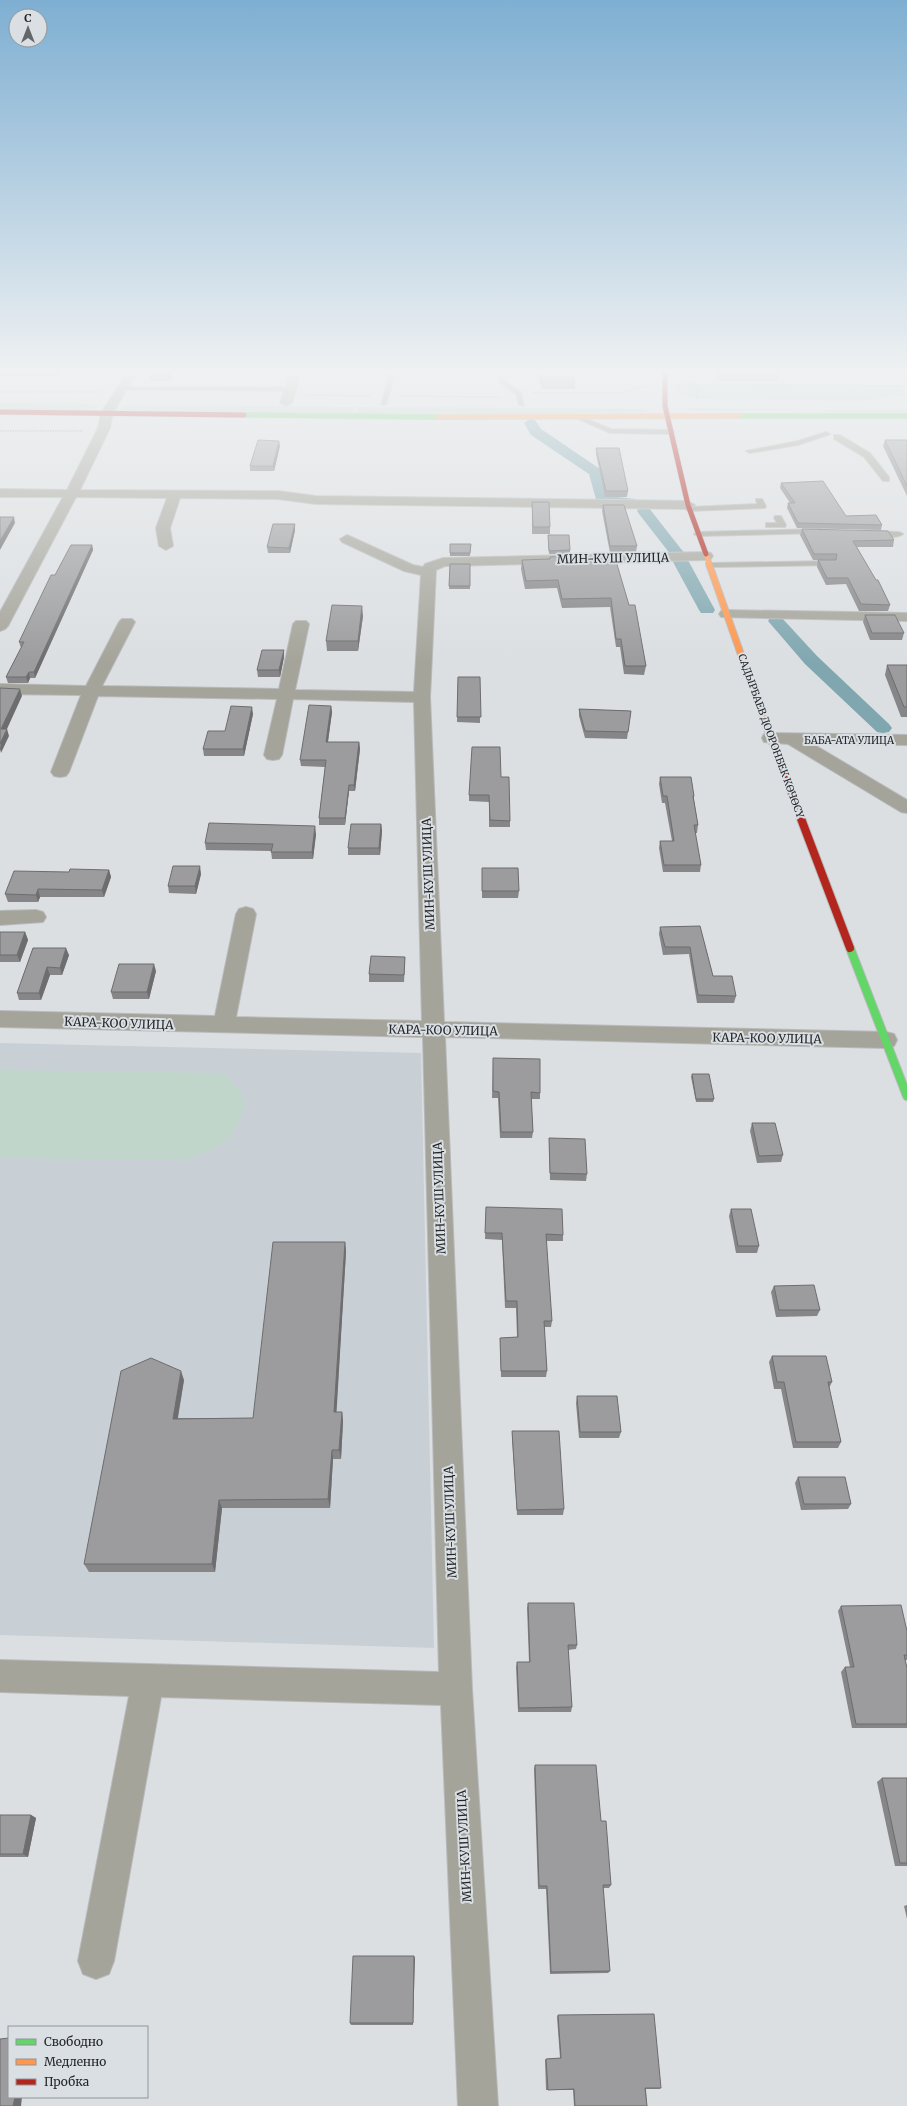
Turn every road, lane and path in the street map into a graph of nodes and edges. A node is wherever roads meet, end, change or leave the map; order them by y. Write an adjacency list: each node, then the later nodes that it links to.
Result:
1 (85, 467): 6 (street)
2 (678, 467): 9 (main road, САДЫРБАЕВ ДООРОНБЕК КӨЧӨСҮ)
3 (877, 467): 4 (lane)
4 (886, 479)
5 (0, 493): 6 (street)
6 (72, 494): 7 (street); 24 (street)
7 (175, 494): 9 (street); 16 (street)
8 (759, 501): 9 (lane)
9 (688, 507): 11 (main road, САДЫРБАЕВ ДООРОНБЕК КӨЧӨСҮ)
10 (778, 518): 11 (lane)
11 (696, 530): 12 (lane); 17 (main road, САДЫРБАЕВ ДООРОНБЕК КӨЧӨСҮ)
12 (826, 531)
13 (862, 532): 14 (lane)
14 (899, 534)
15 (347, 539): 19 (street)
16 (166, 546)
17 (708, 561): 18 (lane); 19 (street, МИН-КУШ УЛИЦА); 20 (main road, САДЫРБАЕВ ДООРОНБЕК КӨЧӨСҮ)
18 (831, 563)
19 (428, 572): 28 (street, МИН-КУШ УЛИЦА)
20 (726, 614): 21 (street); 29 (main road, САДЫРБАЕВ ДООРОНБЕК КӨЧӨСҮ)
21 (907, 617)
22 (127, 622): 26 (street)
23 (301, 624): 27 (street)
24 (0, 626)
25 (0, 688): 26 (street)
26 (92, 689): 27 (street); 33 (street)
27 (286, 696): 28 (street); 32 (street)
28 (422, 697): 40 (street, МИН-КУШ УЛИЦА)
29 (770, 738): 30 (street, БАБА-АТА УЛИЦА); 41 (main road, САДЫРБАЕВ ДООРОНБЕК КӨЧӨСҮ)
30 (792, 739): 31 (street, БАБА-АТА УЛИЦА); 34 (street)
31 (907, 740)
32 (273, 755)
33 (60, 772)
34 (907, 808)
35 (246, 914): 39 (street)
36 (36, 917): 37 (street)
37 (0, 918)
38 (0, 1019): 39 (street, КАРА-КОО УЛИЦА)
39 (224, 1026): 40 (street, КАРА-КОО УЛИЦА)
40 (434, 1030): 41 (street, КАРА-КОО УЛИЦА); 45 (street, МИН-КУШ УЛИЦА)
41 (886, 1040): 42 (main road, САДЫРБАЕВ ДООРОНБЕК КӨЧӨСҮ)
42 (907, 1096)
43 (0, 1676): 44 (street)
44 (148, 1680): 45 (street); 46 (street)
45 (456, 1689): 47 (street, МИН-КУШ УЛИЦА)
46 (96, 1961)
47 (478, 2106)

